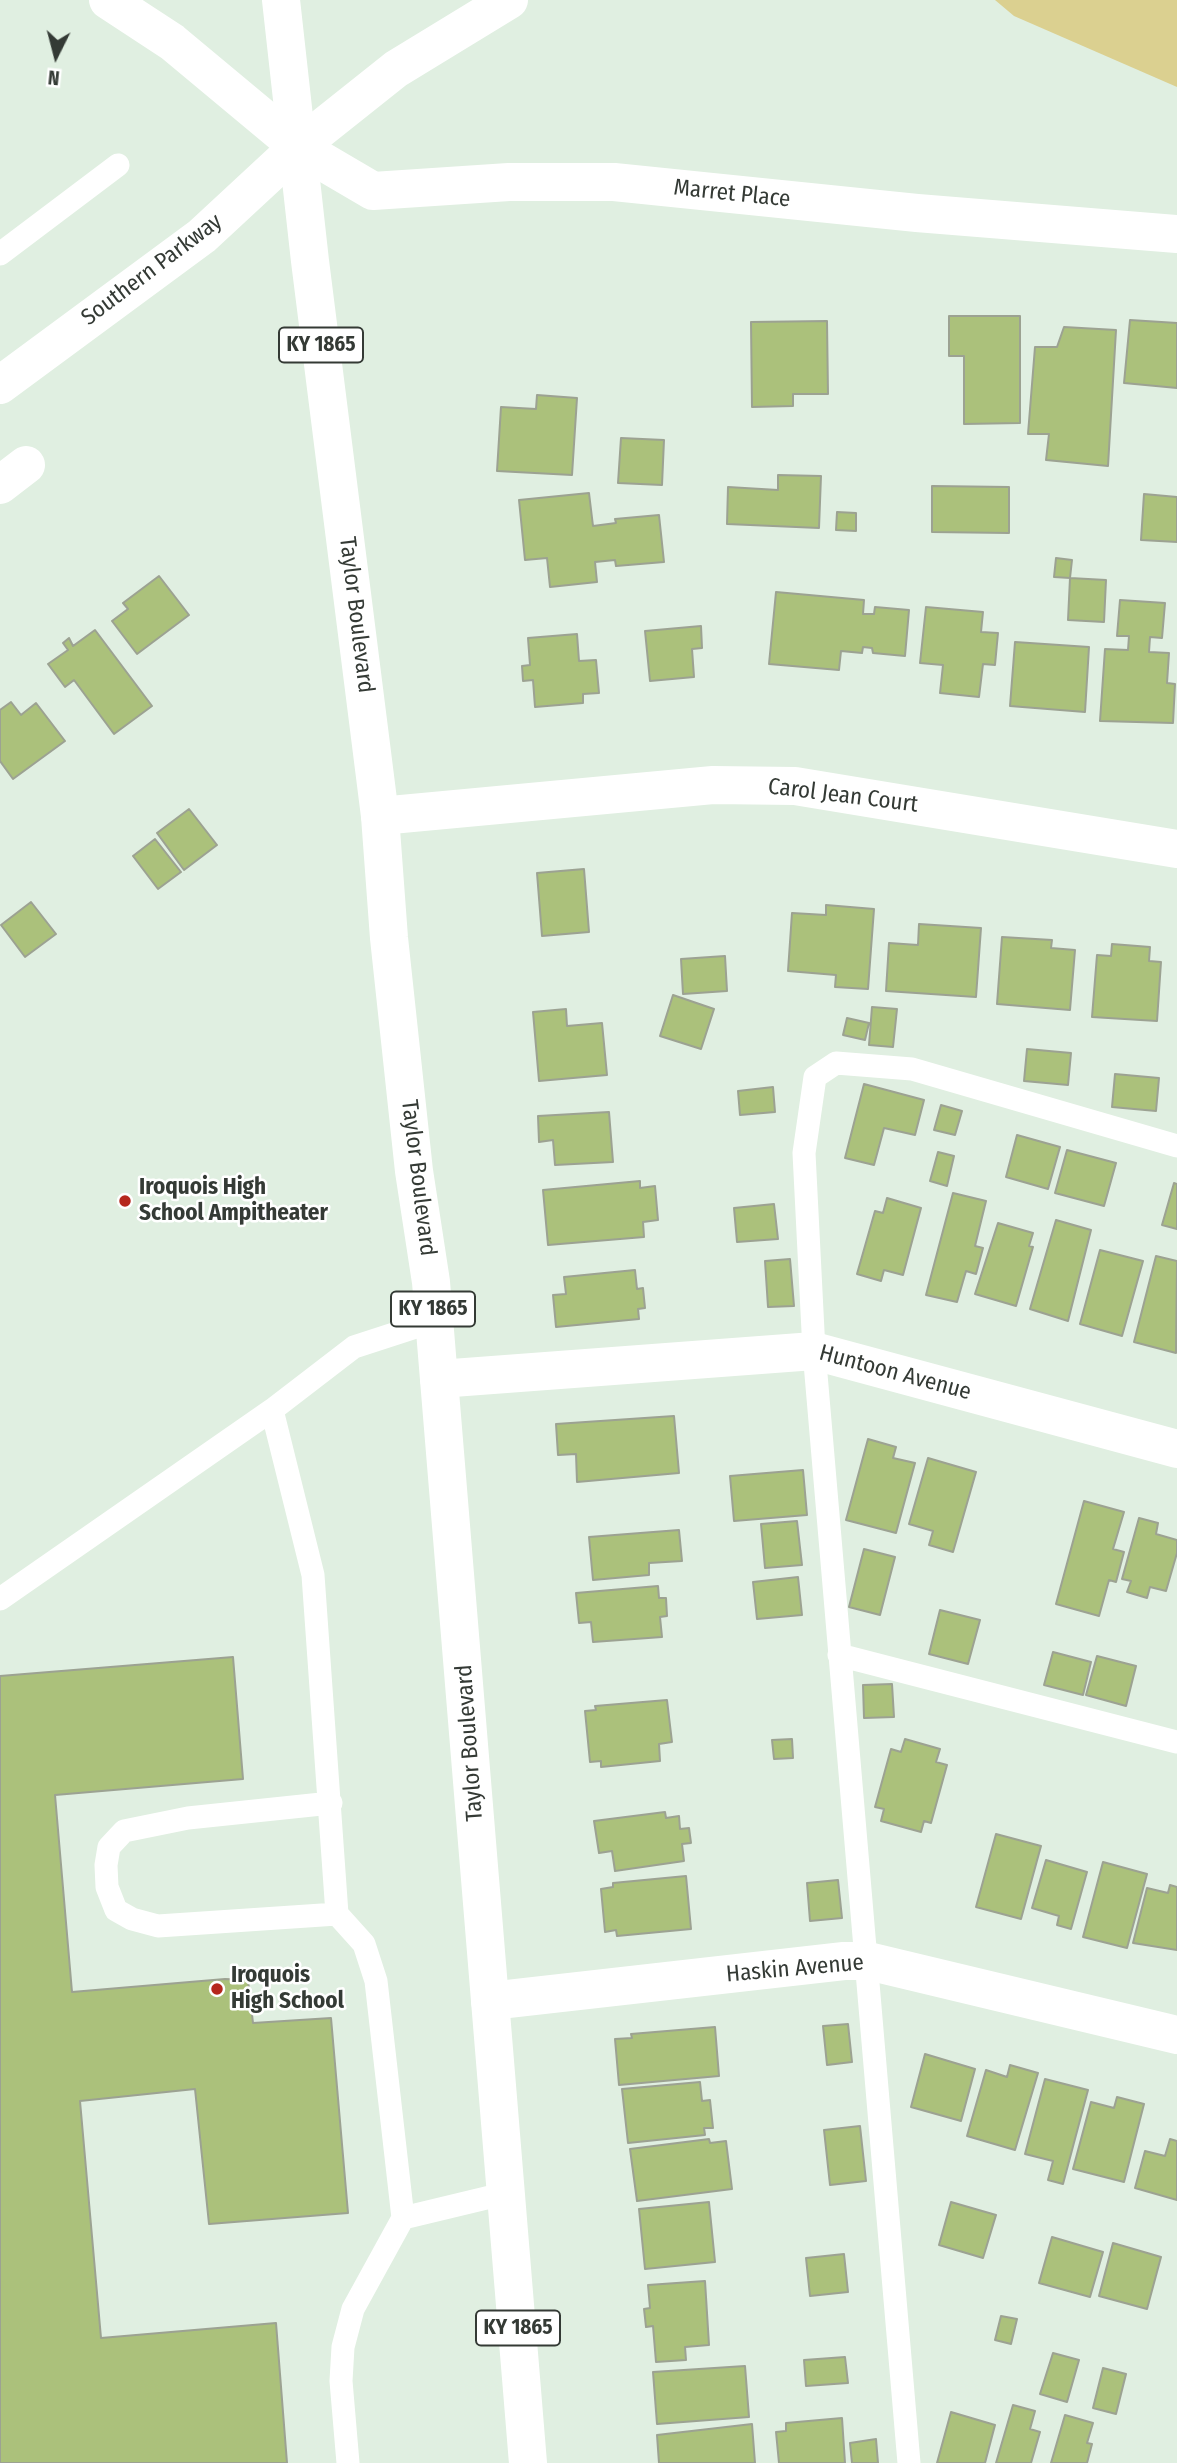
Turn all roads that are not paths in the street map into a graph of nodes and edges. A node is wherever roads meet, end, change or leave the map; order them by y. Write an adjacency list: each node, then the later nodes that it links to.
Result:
1 (108, 0): 4 (street, Marret Place)
2 (281, 0): 4 (street, KY 1865)
3 (509, 0): 4 (street, Southern Parkway)
4 (298, 148): 6 (street, Marret Place); 8 (street, Southern Parkway); 9 (street, Taylor Boulevard / KY 1865)
5 (118, 165): 7 (lane)
6 (1177, 234)
7 (0, 254)
8 (0, 384)
9 (380, 816): 10 (street, Carol Jean Court); 12 (street, Taylor Boulevard / KY 1865)
10 (1177, 849)
11 (1177, 1146): 13 (lane)
12 (435, 1321): 14 (street, Taylor Boulevard / KY 1865); 15 (lane)
13 (814, 1350): 14 (street, Huntoon Avenue); 16 (street, Huntoon Avenue); 18 (lane)
14 (439, 1379): 23 (street, Taylor Boulevard / KY 1865)
15 (272, 1410): 17 (lane); 20 (lane)
16 (1177, 1449)
17 (0, 1599)
18 (839, 1655): 19 (lane); 22 (lane)
19 (1177, 1742)
20 (331, 1803): 21 (lane); 21 (lane)
21 (337, 1914): 26 (lane)
22 (868, 1961): 23 (street, Haskin Avenue); 24 (street, Haskin Avenue); 29 (lane)
23 (490, 2001): 25 (street, Taylor Boulevard / KY 1865)
24 (1177, 2035)
25 (507, 2193): 26 (lane); 28 (street, Taylor Boulevard / KY 1865)
26 (403, 2218): 27 (lane)
27 (348, 2463)
28 (528, 2463)
29 (909, 2463)

